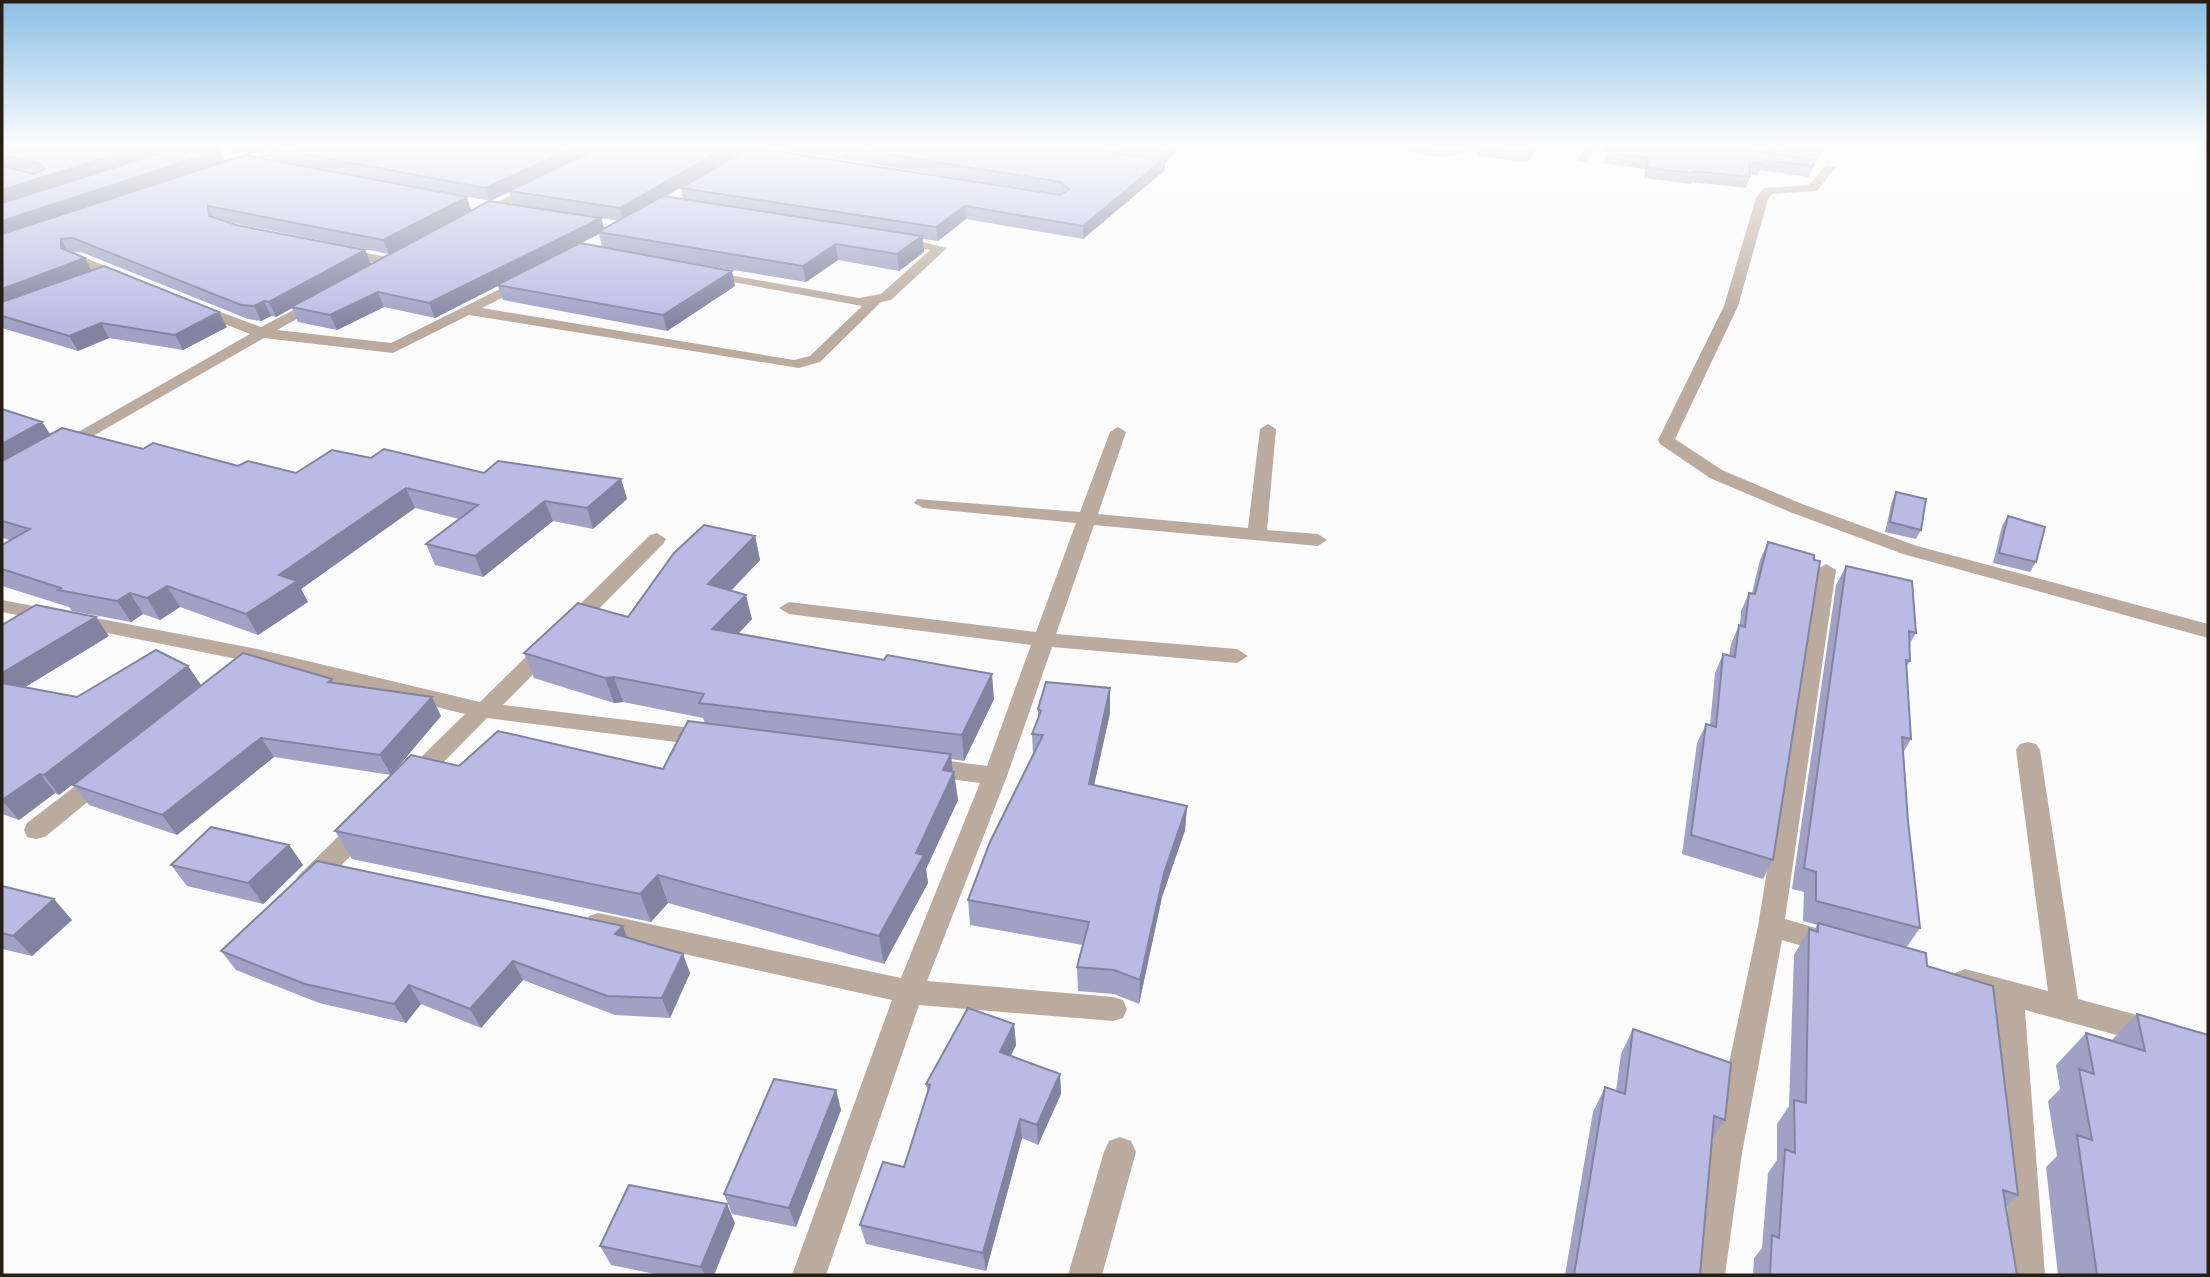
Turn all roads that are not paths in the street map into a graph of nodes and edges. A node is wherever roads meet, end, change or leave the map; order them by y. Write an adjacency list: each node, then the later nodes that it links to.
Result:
1 (484, 207): 4 (street)
2 (494, 207): 4 (street)
3 (1760, 207): 34 (street)
4 (491, 208): 5 (street); 6 (street)
5 (518, 212)
6 (469, 220)
7 (880, 237): 18 (street)
8 (324, 248): 12 (street)
9 (76, 258): 11 (street)
10 (688, 270): 18 (street)
11 (111, 272): 14 (street); 15 (street)
12 (368, 274)
13 (537, 274): 19 (street)
14 (87, 282)
15 (142, 287)
16 (332, 294): 20 (street)
17 (178, 300): 20 (street)
18 (874, 301): 19 (street)
19 (467, 310): 20 (street)
20 (262, 333): 23 (street)
21 (1268, 429): 26 (street)
22 (1118, 432): 25 (street)
23 (49, 454)
24 (923, 503): 25 (street)
25 (1087, 520): 26 (street); 35 (street)
26 (1257, 535): 28 (street)
27 (657, 540): 39 (street)
28 (1318, 540)
29 (1826, 570): 50 (street)
30 (2, 606): 32 (street)
31 (789, 608): 35 (street)
32 (35, 612): 33 (street); 36 (street)
33 (13, 626)
34 (2208, 631)
35 (1044, 640): 37 (street); 44 (street)
36 (257, 656): 38 (street); 39 (street)
37 (1237, 656)
38 (236, 672)
39 (484, 710): 40 (street); 45 (street)
40 (731, 742)
41 (2028, 751): 56 (street)
42 (120, 764): 47 (street)
43 (898, 764): 44 (street)
44 (995, 776): 53 (street)
45 (398, 793)
46 (379, 811): 48 (street)
47 (36, 830)
48 (287, 902)
49 (576, 920): 53 (street)
50 (1771, 926): 51 (street); 61 (street)
51 (1864, 953)
52 (1944, 975): 54 (street)
53 (909, 992): 55 (street); 59 (street)
54 (2010, 994): 56 (street); 62 (street)
55 (1113, 1009)
56 (2065, 1009): 57 (street)
57 (2208, 1047)
58 (1120, 1152): 60 (street)
59 (815, 1274)
60 (1086, 1275)
61 (1708, 1275)
62 (2028, 1275)

